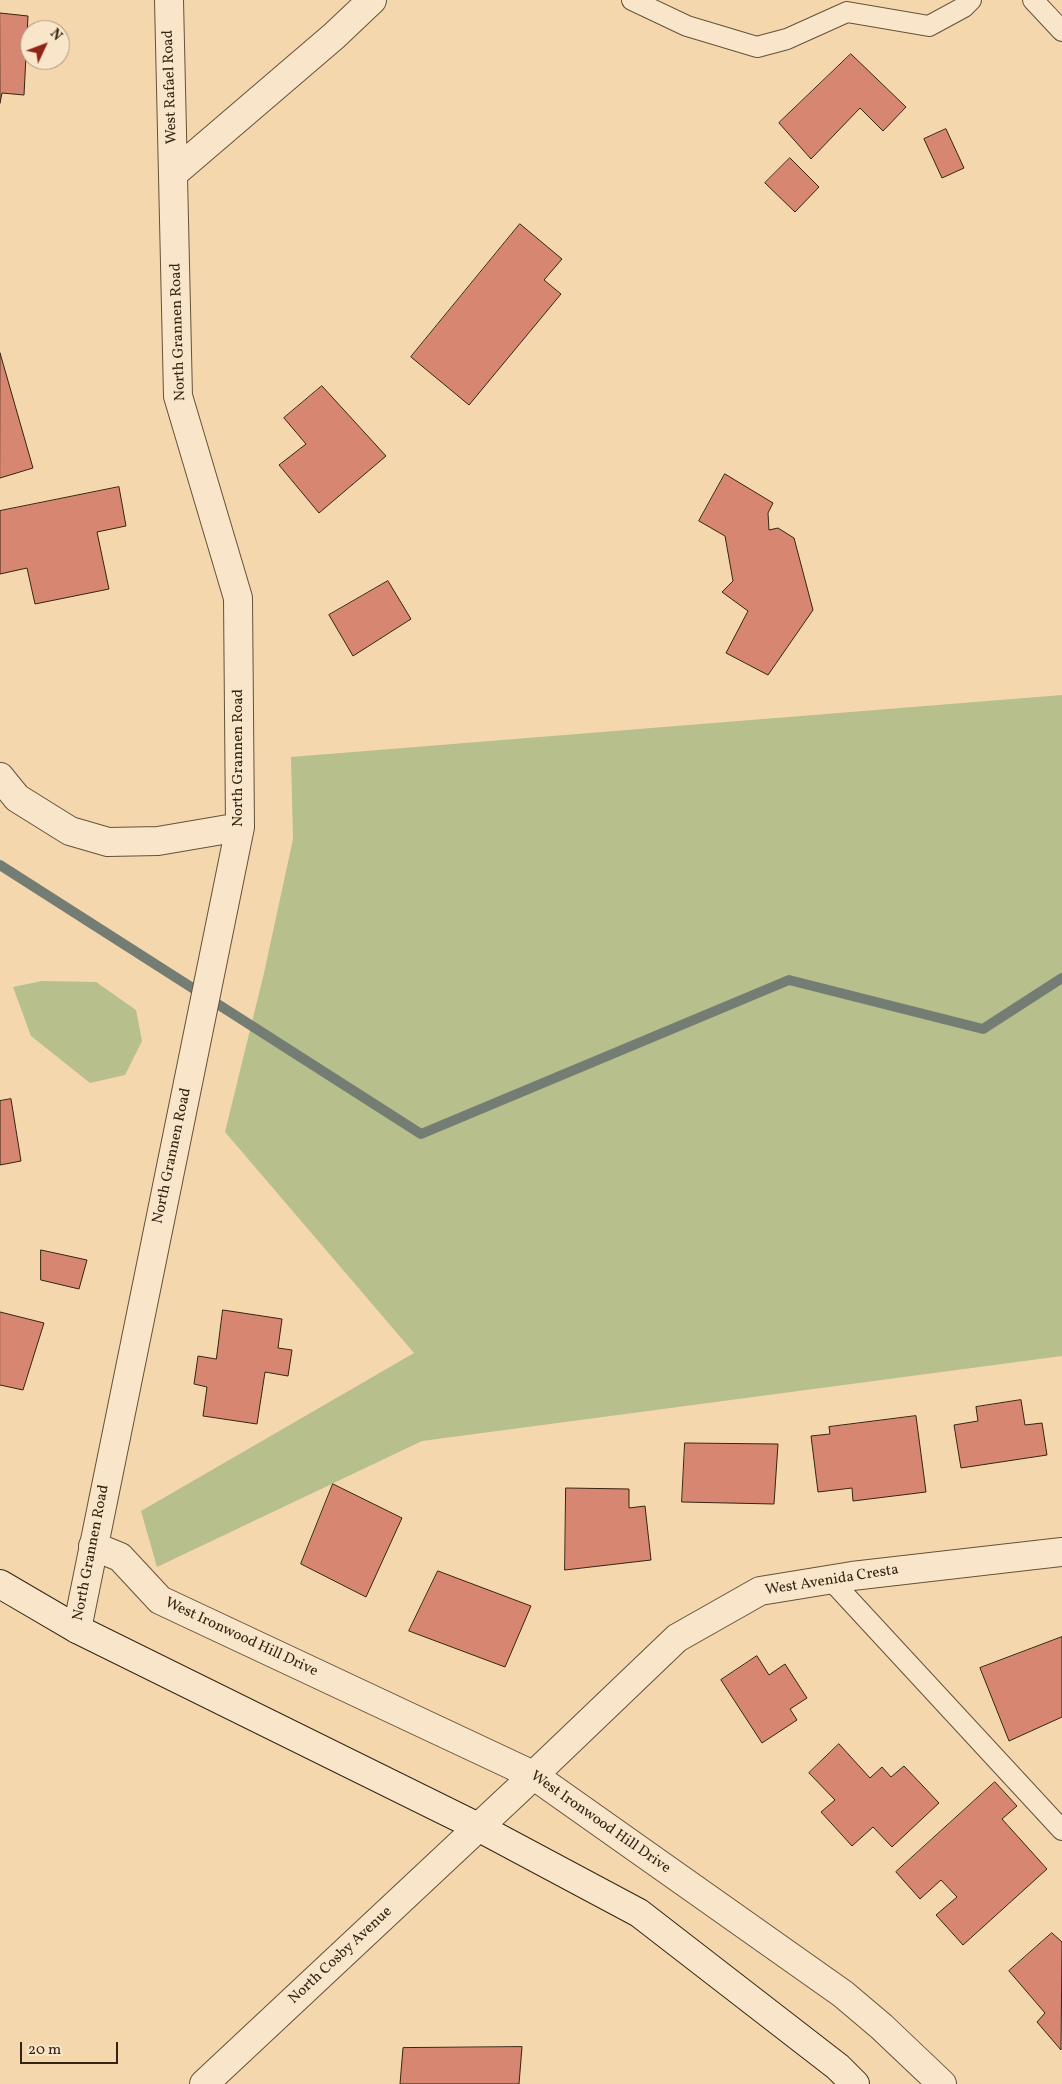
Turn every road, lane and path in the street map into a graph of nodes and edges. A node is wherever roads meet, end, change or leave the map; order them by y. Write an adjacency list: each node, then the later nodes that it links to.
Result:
1 (169, 0): 7 (street, West Rafael Road)
2 (372, 0): 7 (street)
3 (632, 0): 4 (lane)
4 (970, 0)
5 (1034, 0): 6 (lane)
6 (1062, 31)
7 (174, 173): 9 (street, North Grannen Road)
8 (0, 777): 9 (street)
9 (240, 827): 10 (street, North Grannen Road)
10 (93, 1546): 14 (street, North Grannen Road); 15 (street, West Ironwood Hill Drive)
11 (1062, 1552): 12 (street, West Avenida Cresta)
12 (830, 1579): 15 (street, West Avenida Cresta); 17 (lane)
13 (0, 1584): 14 (street)
14 (77, 1629): 16 (street)
15 (533, 1775): 16 (street, West Avenida Cresta); 20 (street, West Ironwood Hill Drive)
16 (478, 1827): 18 (street, North Cosby Avenue); 19 (street)
17 (1062, 1830)
18 (204, 2084)
19 (855, 2084)
20 (942, 2084)

